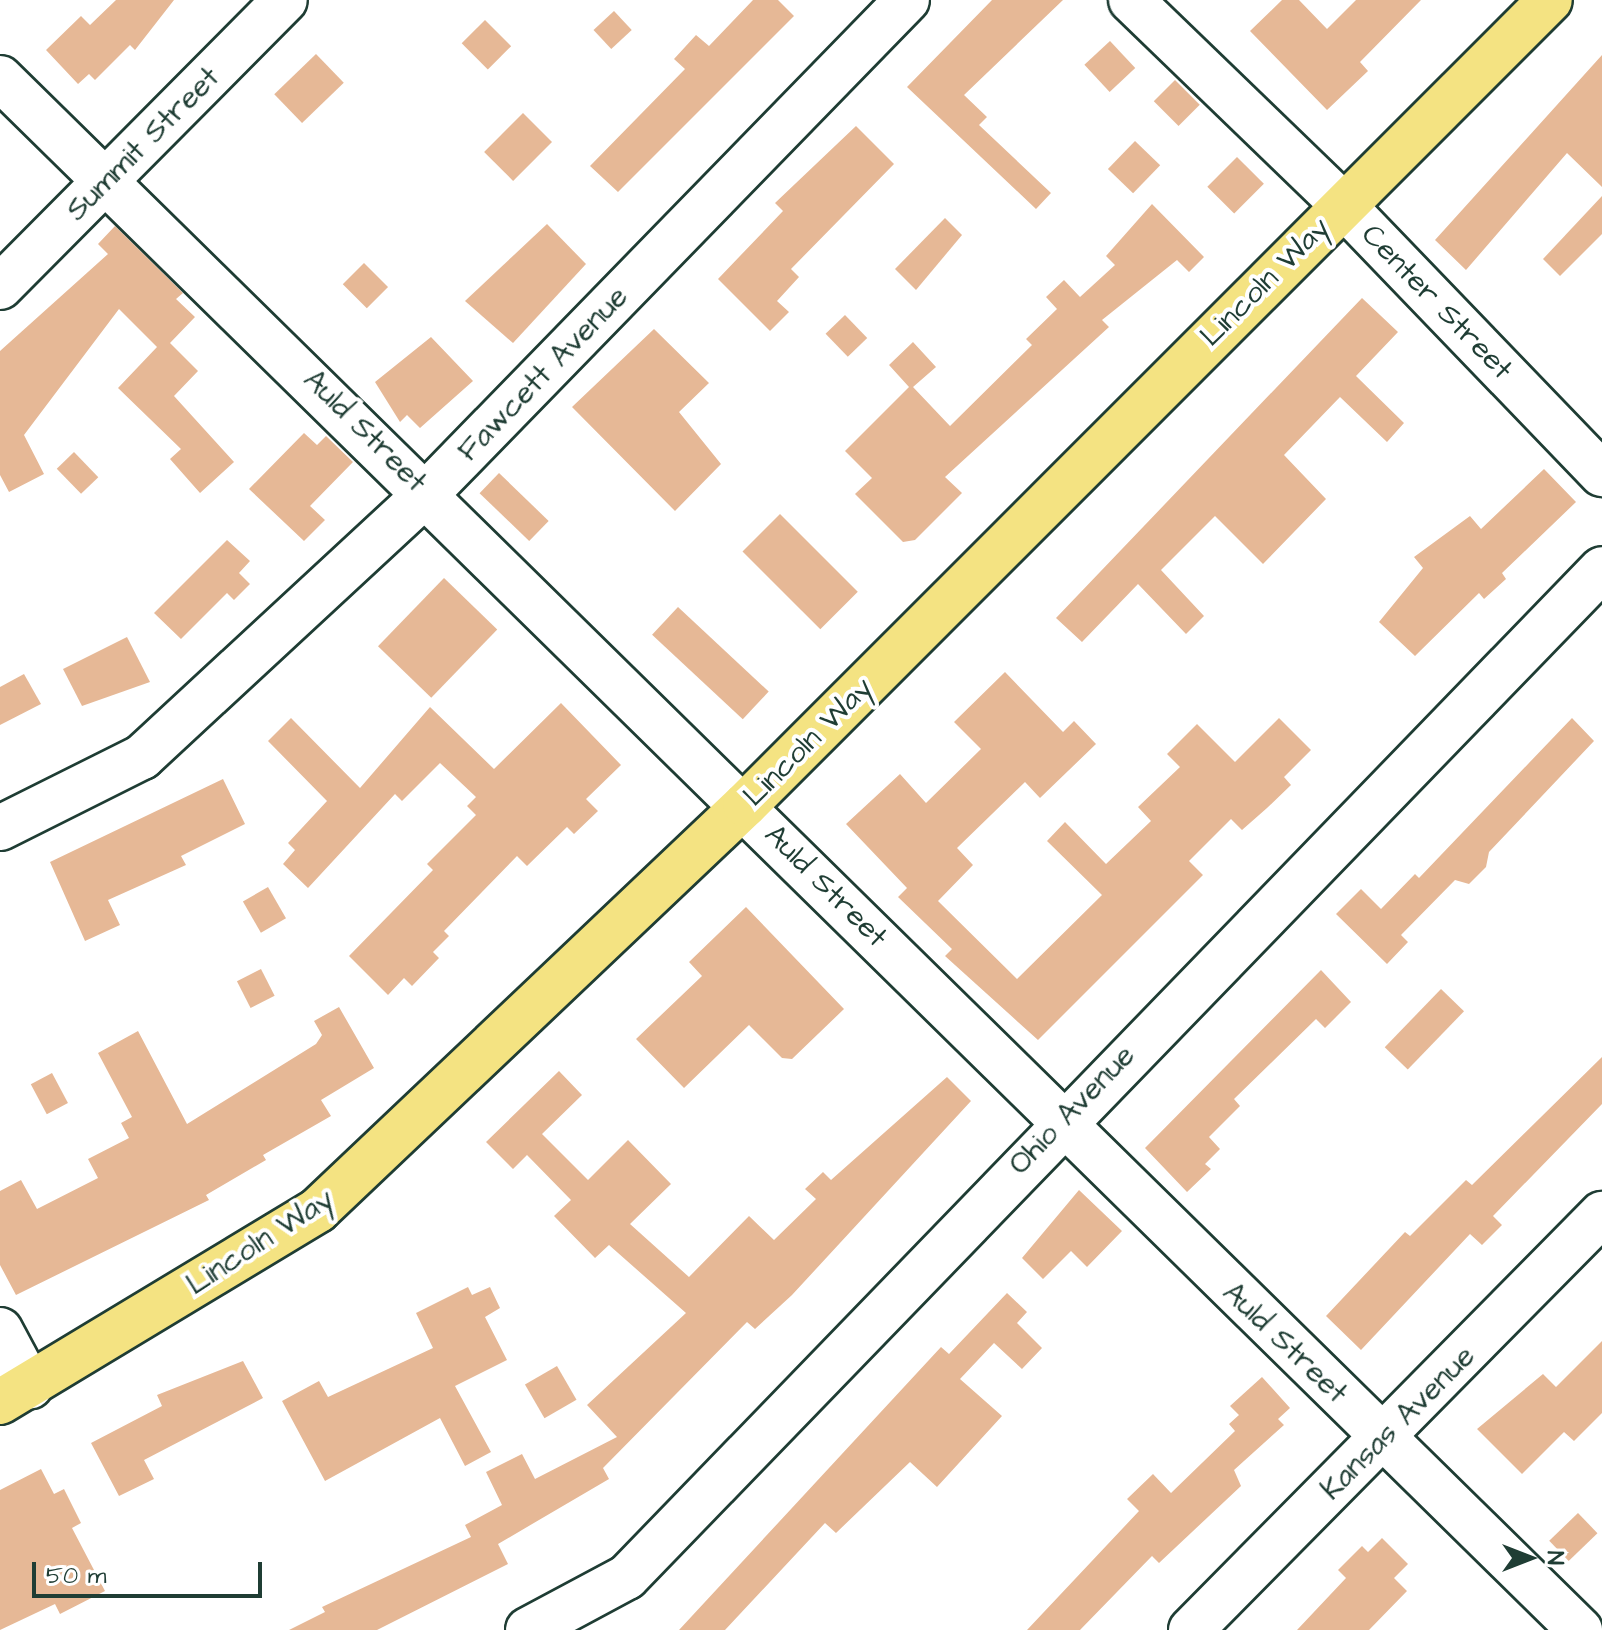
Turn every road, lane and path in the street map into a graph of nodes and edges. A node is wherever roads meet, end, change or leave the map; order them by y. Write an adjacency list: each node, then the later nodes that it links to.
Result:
1 (285, 0): 6 (street, Summit Street)
2 (907, 0): 10 (street, Fawcett Avenue)
3 (1131, 0): 7 (street, Center Street)
4 (1550, 0): 7 (main road, Lincoln Way)
5 (0, 78): 6 (street, Auld Street)
6 (110, 179): 8 (street, Summit Street); 10 (street, Auld Street)
7 (1342, 204): 9 (street, Center Street); 12 (main road, Lincoln Way)
8 (0, 287)
9 (1602, 474)
10 (427, 493): 12 (street, Auld Street); 13 (street, Fawcett Avenue)
11 (1602, 569): 14 (street, Ohio Avenue)
12 (745, 805): 14 (street, Auld Street); 17 (main road, Lincoln Way)
13 (0, 828)
14 (1060, 1122): 18 (street, Auld Street); 19 (street, Ohio Avenue)
15 (1602, 1214): 18 (street, Kansas Avenue)
16 (0, 1330): 17 (street)
17 (15, 1394)
18 (1383, 1439): 20 (street, Kansas Avenue); 21 (street, Auld Street)
19 (528, 1630)
20 (1191, 1630)
21 (1580, 1630)

